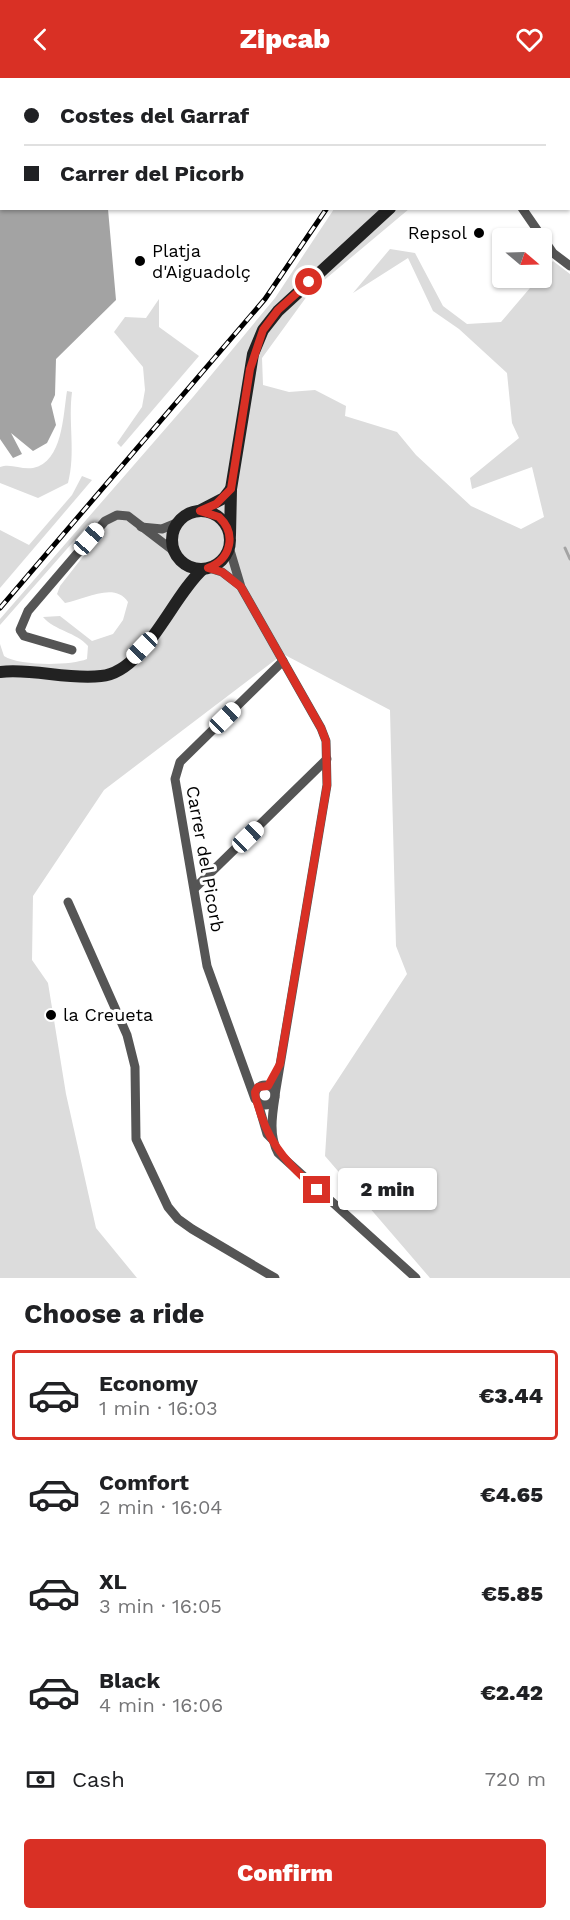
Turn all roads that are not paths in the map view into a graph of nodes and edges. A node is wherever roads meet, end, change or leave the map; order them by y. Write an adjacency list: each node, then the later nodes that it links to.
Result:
1 (388, 210): 4 (main road)
2 (523, 210): 3 (street)
3 (570, 266)
4 (231, 489): 5 (main road); 8 (main road)
5 (200, 511): 6 (main road); 8 (main road)
6 (179, 522): 7 (street); 9 (main road)
7 (141, 527): 9 (street); 13 (street)
8 (230, 541): 10 (main road); 11 (street)
9 (177, 556): 10 (main road); 12 (main road)
10 (206, 568): 11 (street); 12 (main road)
11 (241, 587): 14 (street)
12 (179, 594): 15 (main road)
13 (72, 650)
14 (283, 661): 16 (street); 17 (street, Carrer del Picorb)
15 (0, 672)
16 (327, 759): 17 (street); 19 (street)
17 (195, 888): 22 (street, Carrer del Picorb)
18 (68, 902): 24 (street)
19 (280, 1064): 20 (street); 21 (street)
20 (268, 1086): 21 (street); 22 (street)
21 (275, 1096): 22 (street); 23 (street)
22 (256, 1101): 23 (street, Carrer del Picorb)
23 (273, 1140): 25 (street, Carrer del Picorb)
24 (275, 1278)
25 (416, 1278)

